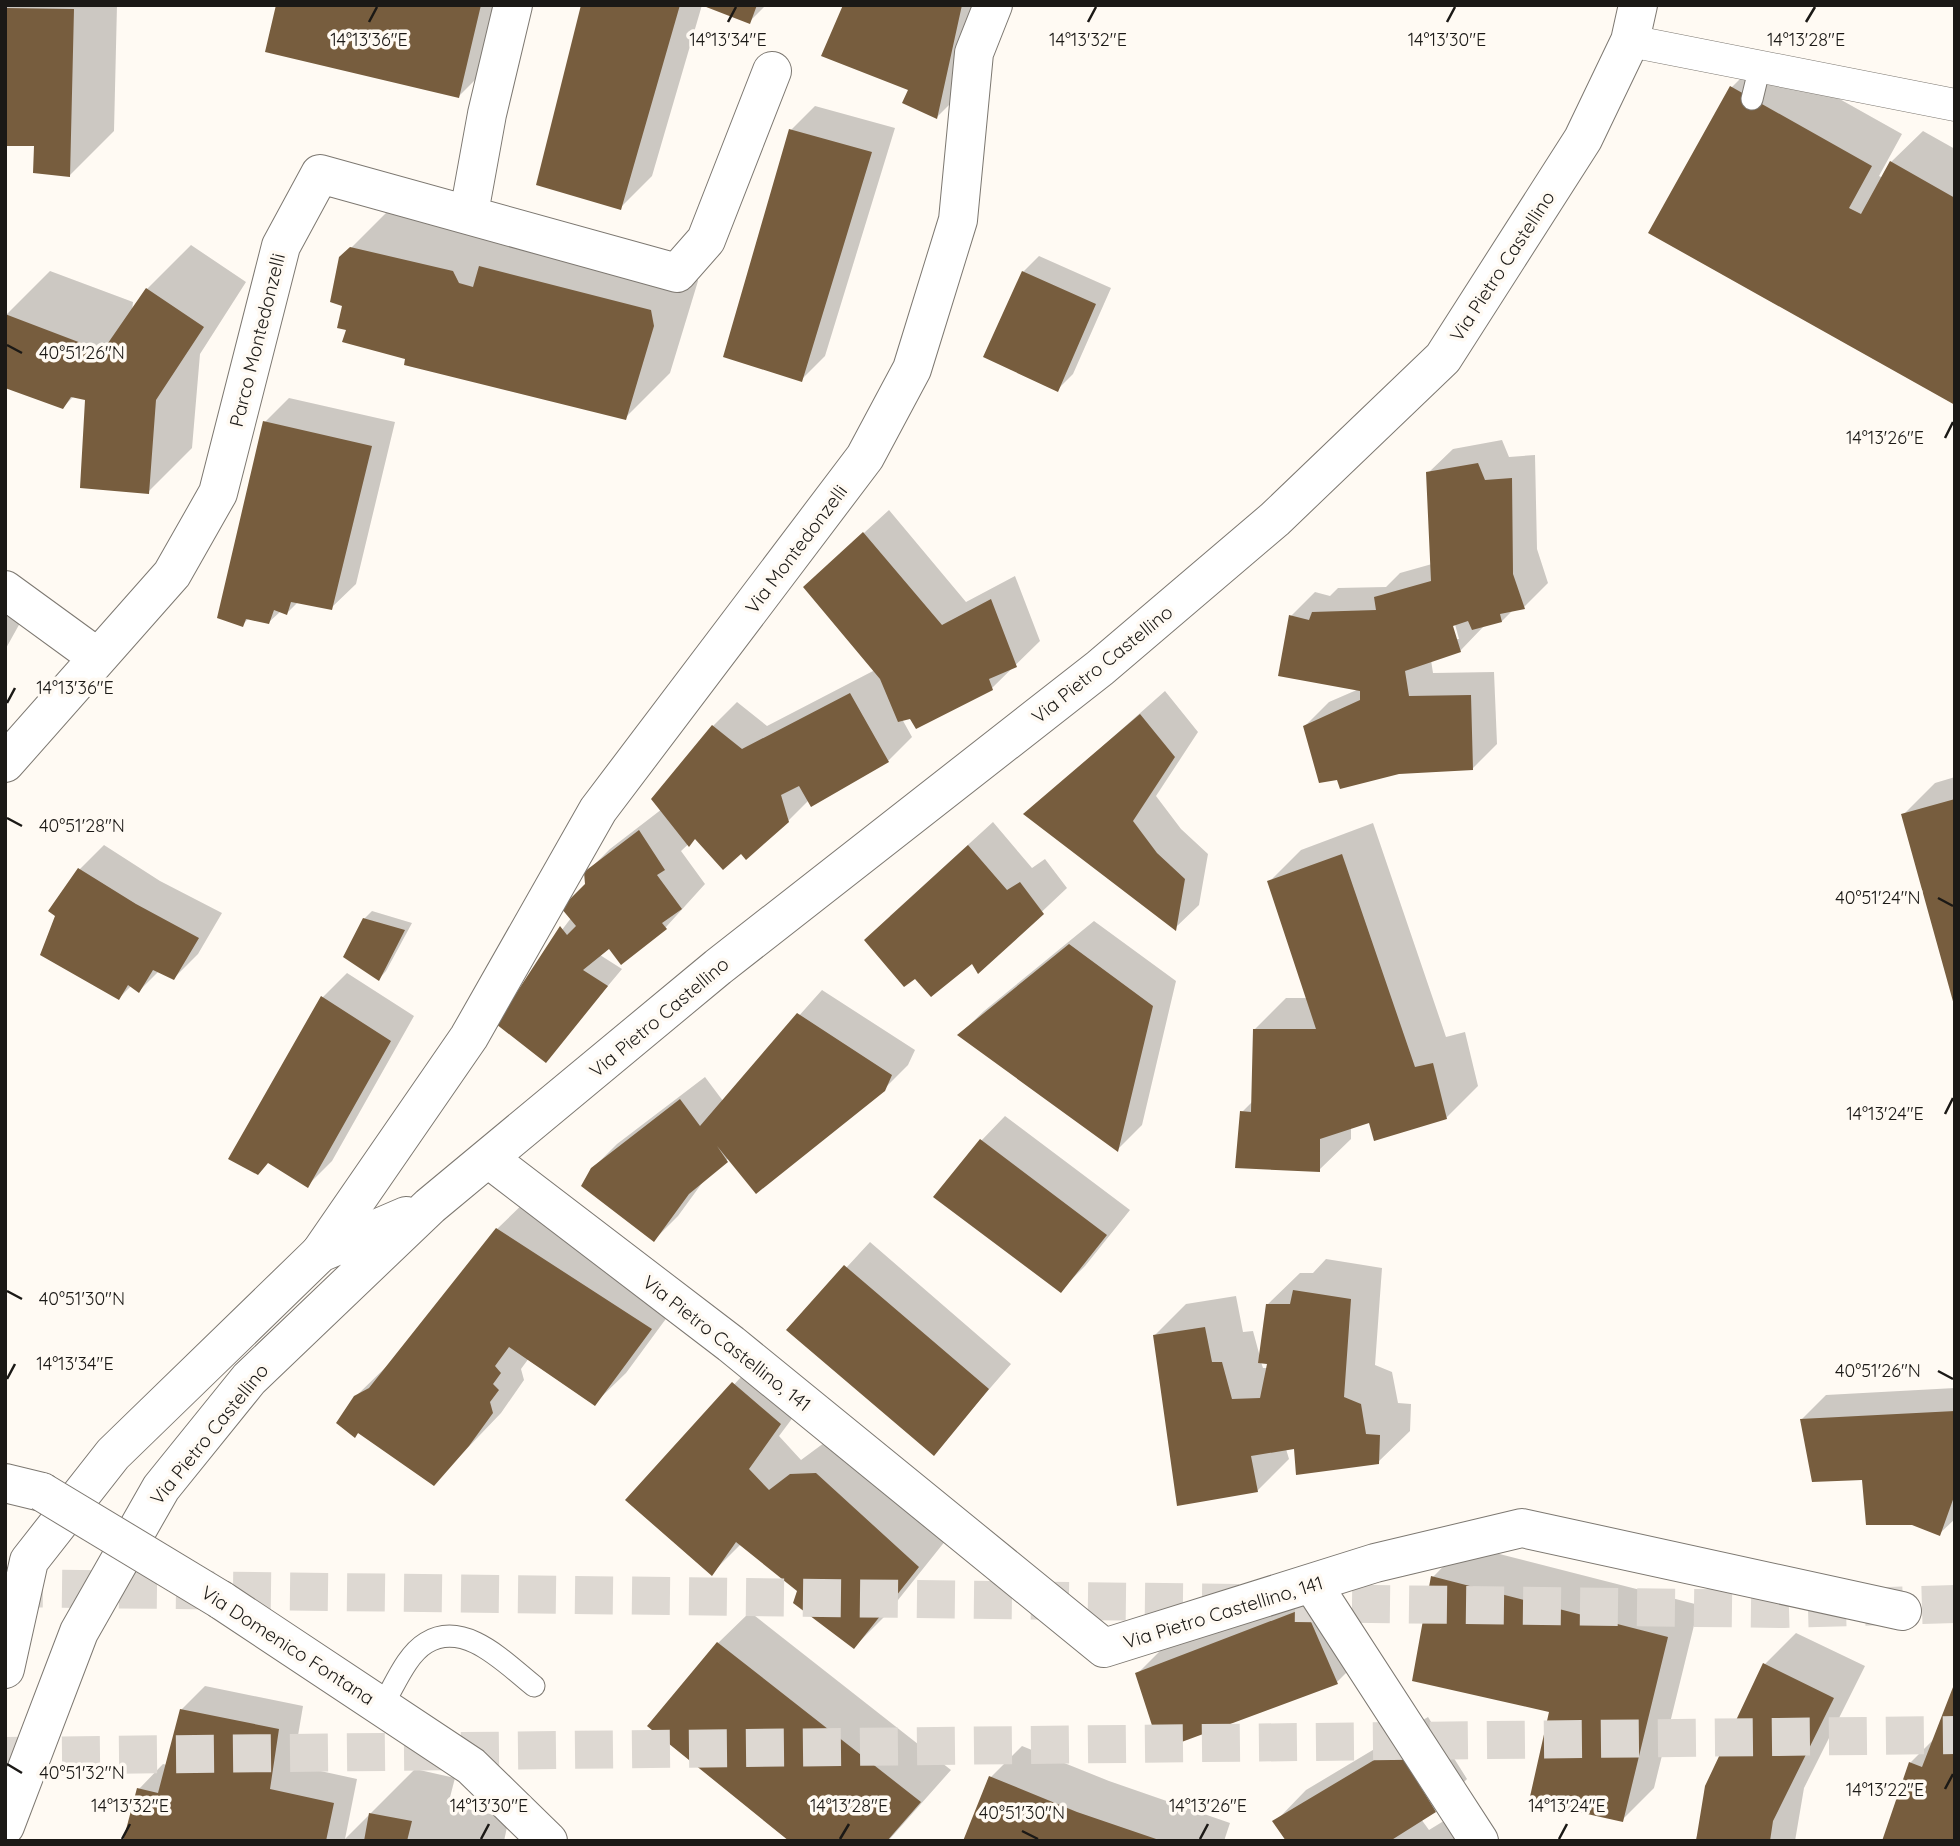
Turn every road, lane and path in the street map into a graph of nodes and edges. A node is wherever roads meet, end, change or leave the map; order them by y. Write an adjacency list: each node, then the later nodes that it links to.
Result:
1 (513, 5): 7 (street)
2 (993, 5): 11 (street, Via Montedonzelli)
3 (1634, 23): 5 (lane); 6 (street); 12 (street, Via Pietro Castellino)
4 (772, 71): 7 (street)
5 (1752, 99)
6 (1955, 105)
7 (469, 214): 9 (street, Parco Montedonzelli)
8 (5, 590): 9 (street)
9 (97, 657): 10 (street, Parco Montedonzelli)
10 (5, 763)
11 (469, 1037): 14 (street, Via Pietro Castellino)
12 (489, 1159): 13 (street, Via Pietro Castellino); 16 (street, Via Pietro Castellino, 141)
13 (430, 1206): 14 (street, Via Pietro Castellino); 21 (street, Via Pietro Castellino)
14 (320, 1253): 18 (street, Via Pietro Castellino)
15 (5, 1483): 20 (street, Via Domenico Fontana, bridge)
16 (1313, 1585): 17 (street, Via Pietro Castellino, 141); 23 (street)
17 (1902, 1611)
18 (5, 1669)
19 (534, 1686): 20 (lane)
20 (382, 1706): 22 (street, Via Domenico Fontana)
21 (5, 1826)
22 (548, 1841)
23 (1479, 1841)

